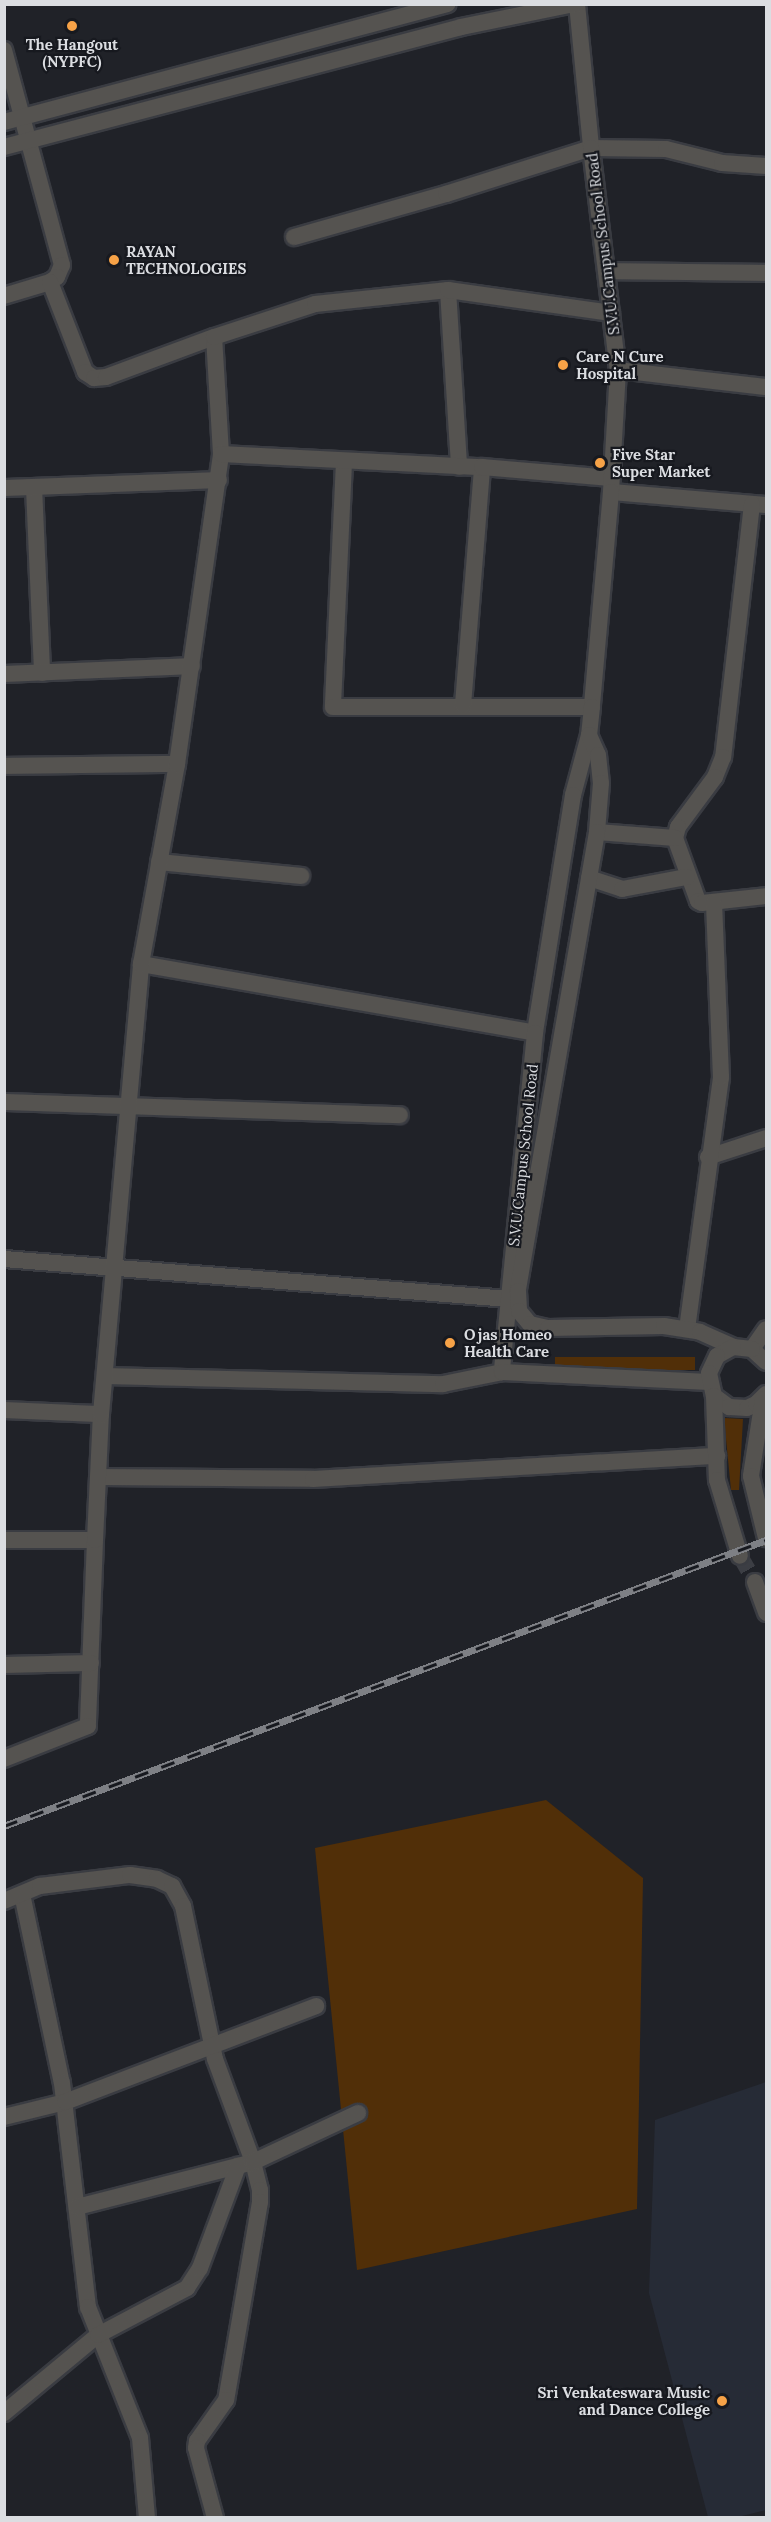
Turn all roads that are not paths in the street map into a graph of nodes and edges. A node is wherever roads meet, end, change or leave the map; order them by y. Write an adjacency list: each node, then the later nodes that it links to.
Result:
1 (448, 4): 4 (street)
2 (576, 4): 6 (street); 8 (street, S.V.U.Campus School Road)
3 (4, 50): 4 (street)
4 (24, 117): 5 (street); 6 (street)
5 (4, 122)
6 (30, 141): 7 (street); 13 (street)
7 (4, 147)
8 (591, 148): 9 (street); 10 (street); 11 (street, S.V.U.Campus School Road)
9 (766, 166)
10 (294, 237)
11 (606, 271): 12 (street); 16 (street, S.V.U.Campus School Road)
12 (766, 273)
13 (50, 282): 15 (street); 17 (street)
14 (448, 290): 16 (street); 17 (street); 22 (street)
15 (4, 296)
16 (611, 313): 18 (street, S.V.U.Campus School Road)
17 (214, 337): 20 (street)
18 (618, 370): 19 (street); 25 (street, S.V.U.Campus School Road)
19 (766, 387)
20 (221, 454): 21 (street); 24 (street)
21 (344, 462): 22 (street); 32 (street)
22 (459, 467): 23 (street)
23 (482, 468): 25 (street); 32 (street)
24 (219, 480): 26 (street); 29 (street)
25 (611, 485): 28 (street); 33 (street, S.V.U.Campus School Road)
26 (34, 487): 27 (street); 30 (street)
27 (4, 488)
28 (759, 505): 38 (street)
29 (192, 666): 30 (street); 35 (street)
30 (42, 673): 31 (street)
31 (4, 674)
32 (463, 705): 33 (street)
33 (592, 707): 34 (street, S.V.U.Campus School Road)
34 (589, 735): 37 (street, S.V.U.Campus School Road); 46 (street, S.V.U.Campus School Road)
35 (177, 764): 36 (street); 39 (street)
36 (4, 766)
37 (597, 832): 38 (street); 42 (street, S.V.U.Campus School Road)
38 (675, 838): 41 (street)
39 (159, 862): 40 (street); 45 (street)
40 (301, 876)
41 (687, 877): 42 (street); 44 (street)
42 (589, 878): 55 (street, S.V.U.Campus School Road)
43 (766, 896): 44 (street)
44 (714, 902): 51 (street)
45 (141, 964): 46 (street); 48 (street)
46 (536, 1033): 54 (street, S.V.U.Campus School Road)
47 (4, 1102): 48 (street)
48 (127, 1107): 49 (street); 53 (street)
49 (400, 1115)
50 (766, 1138): 51 (street)
51 (708, 1157): 55 (street)
52 (4, 1259): 53 (street)
53 (112, 1269): 54 (street); 61 (street)
54 (508, 1299): 60 (street, S.V.U.Campus School Road)
55 (687, 1329): 57 (street, S.V.U.Campus School Road)
56 (766, 1329): 58 (street)
57 (734, 1347): 58 (street, S.V.U.Campus School Road); 62 (street)
58 (752, 1349): 59 (street)
59 (766, 1362)
60 (502, 1372): 61 (street); 62 (street)
61 (105, 1376): 65 (street)
62 (711, 1389): 63 (street); 66 (street)
63 (765, 1396): 68 (street)
64 (4, 1410): 65 (street)
65 (101, 1414): 67 (street)
66 (717, 1456): 67 (street); 71 (street)
67 (99, 1477): 70 (street)
68 (766, 1538)
69 (4, 1540): 70 (street)
70 (95, 1540): 74 (street)
71 (741, 1556)
72 (755, 1582): 73 (street)
73 (766, 1613)
74 (91, 1663): 75 (street); 76 (street)
75 (4, 1665)
76 (4, 1759)
77 (21, 1894): 78 (street); 80 (street); 81 (street)
78 (4, 1901)
79 (316, 2006): 80 (street)
80 (212, 2046): 81 (street); 84 (street)
81 (65, 2102): 83 (street); 85 (street)
82 (358, 2113): 84 (street)
83 (4, 2117)
84 (245, 2164): 85 (street); 86 (street); 89 (street)
85 (77, 2206): 86 (street)
86 (98, 2335): 87 (street); 88 (street)
87 (4, 2413)
88 (147, 2517)
89 (215, 2517)

